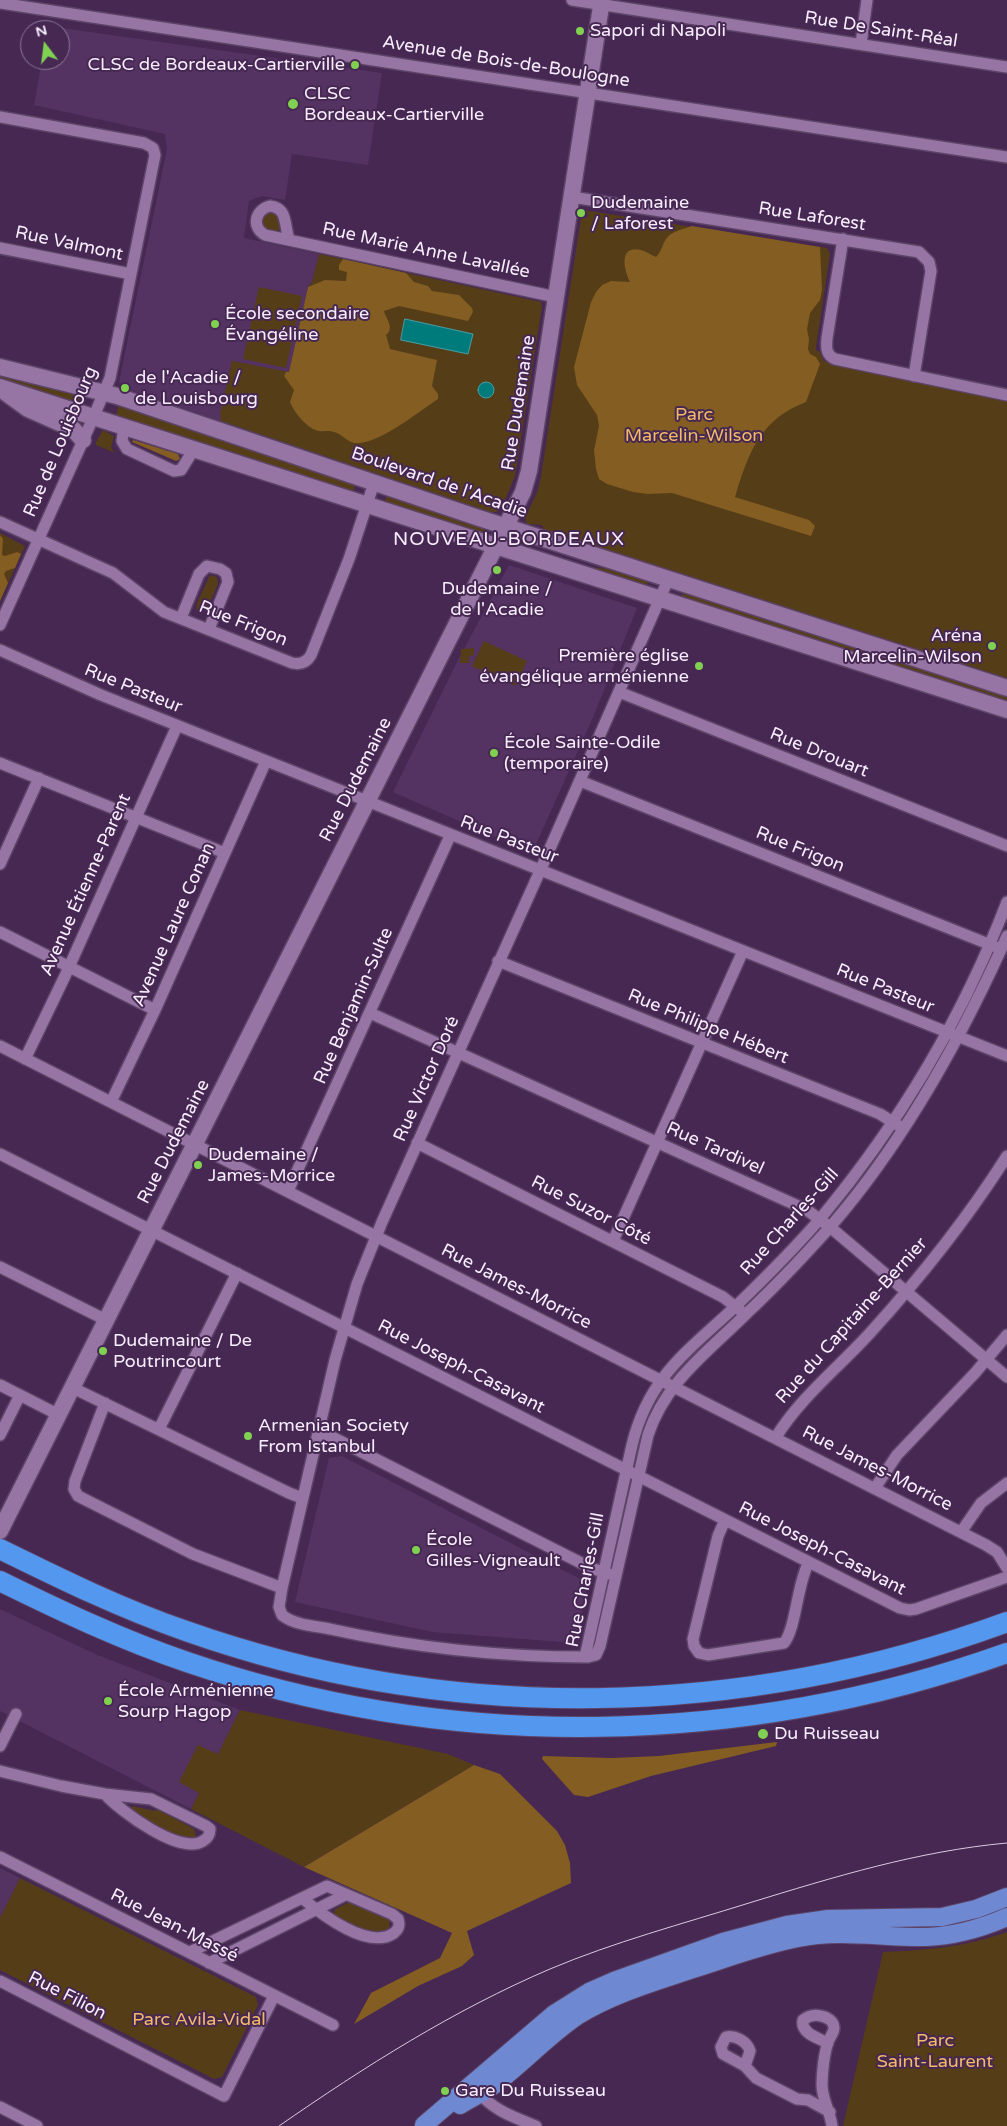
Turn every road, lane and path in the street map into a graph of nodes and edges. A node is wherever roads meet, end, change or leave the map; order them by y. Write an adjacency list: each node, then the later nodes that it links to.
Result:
1 (572, 0): 3 (street, Rue De Saint-Réal)
2 (866, 0): 5 (street)
3 (602, 2): 5 (street, Rue De Saint-Réal); 7 (main road, Rue Dudemaine)
4 (0, 3): 7 (street, Avenue de Bois-de-Boulogne)
5 (860, 44): 6 (street, Rue De Saint-Réal)
6 (1007, 67)
7 (588, 92): 9 (street, Avenue de Bois-de-Boulogne); 10 (main road, Rue Dudemaine)
8 (0, 117): 14 (street, Rue de Louisbourg)
9 (1007, 157)
10 (572, 196): 12 (street, Rue Laforest); 15 (main road, Rue Dudemaine)
11 (289, 239): 15 (street, Rue Marie Anne Lavallée)
12 (843, 240): 17 (street); 17 (street, Rue Laforest)
13 (0, 248): 14 (street, Rue Valmont)
14 (131, 274): 20 (street, Rue de Louisbourg)
15 (556, 297): 28 (main road, Rue Dudemaine)
16 (0, 366): 20 (main road, Boulevard de l'Acadie)
17 (914, 376): 19 (street)
18 (0, 388): 21 (main road); 23 (main road)
19 (1006, 391)
20 (105, 392): 21 (street, Rue de Louisbourg); 25 (main road, Boulevard de l'Acadie)
21 (94, 416): 22 (main road); 23 (street, Rue de Louisbourg)
22 (124, 426): 24 (main road); 24 (street)
23 (83, 440): 29 (street, Rue de Louisbourg)
24 (194, 449): 26 (main road)
25 (374, 483): 26 (street, Rue Frigon); 28 (main road, Boulevard de l'Acadie)
26 (367, 505): 30 (main road); 35 (street, Rue Frigon)
27 (0, 522): 29 (street, Rue Frigon)
28 (506, 527): 30 (main road, Rue Dudemaine); 31 (main road, Boulevard de l'Acadie)
29 (38, 539): 33 (street, Rue Frigon); 34 (street, Rue de Louisbourg)
30 (496, 546): 32 (main road); 45 (main road, Rue Dudemaine)
31 (668, 580): 32 (street, Rue Victor Doré); 37 (main road, Boulevard de l'Acadie)
32 (661, 599): 38 (street, Rue Victor Doré); 39 (main road)
33 (181, 618): 35 (street, Rue Frigon); 35 (street)
34 (0, 625)
35 (209, 629)
36 (0, 650): 40 (street, Rue Pasteur)
37 (1007, 688)
38 (619, 692): 44 (street, Rue Victor Doré); 48 (street, Rue Drouart)
39 (1007, 710)
40 (177, 726): 41 (street, Rue Pasteur); 46 (street, Avenue Étienne-Parent)
41 (266, 761): 45 (street, Rue Pasteur); 49 (street, Avenue Laure Conan)
42 (0, 763): 43 (street)
43 (39, 778): 46 (street); 50 (street)
44 (580, 781): 51 (street, Rue Victor Doré); 55 (street, Rue Frigon)
45 (368, 802): 47 (street, Rue Pasteur); 73 (main road, Rue Dudemaine)
46 (136, 817): 49 (street); 59 (street, Avenue Étienne-Parent)
47 (450, 836): 51 (street, Rue Pasteur); 61 (street, Rue Benjamin-Sulte)
48 (1007, 846)
49 (225, 853): 60 (street, Avenue Laure Conan)
50 (0, 864)
51 (540, 871): 57 (street, Rue Pasteur); 58 (street, Rue Victor Doré)
52 (1007, 902): 55 (street, Rue Charles-Gill)
53 (0, 932): 59 (street)
54 (1007, 936): 56 (street, Rue Charles-Gill)
55 (990, 945): 56 (street, Rue Frigon); 62 (street, Rue Charles-Gill)
56 (1004, 950): 62 (street, Rue Charles-Gill)
57 (743, 951): 62 (street, Rue Pasteur); 63 (street)
58 (498, 961): 63 (street, Rue Philippe Hébert); 65 (street, Rue Victor Doré)
59 (69, 967): 60 (street); 67 (street, Avenue Étienne-Parent)
60 (155, 1010): 68 (street, Avenue Laure Conan)
61 (370, 1013): 65 (street, Rue Tardivel); 76 (street, Rue Benjamin-Sulte)
62 (953, 1035): 66 (street, Rue Pasteur); 69 (street, Rue Charles-Gill); 70 (street, Rue Charles-Gill)
63 (702, 1043): 69 (street, Rue Philippe Hébert); 72 (street)
64 (0, 1046): 67 (street, Rue James-Morrice)
65 (458, 1052): 71 (street, Rue Victor Doré); 72 (street, Rue Tardivel)
66 (1007, 1056)
67 (25, 1059): 68 (street, Rue James-Morrice)
68 (111, 1102): 73 (street, Rue James-Morrice)
69 (893, 1122): 70 (street, Rue Philippe Hébert); 77 (street, Rue Charles-Gill)
70 (903, 1129): 78 (street, Rue Charles-Gill)
71 (417, 1143): 80 (street, Rue Victor Doré); 81 (street, Rue Suzor Côté)
72 (657, 1143): 77 (street, Rue Tardivel); 81 (street)
73 (195, 1144): 76 (street, Rue James-Morrice); 79 (main road, Rue Dudemaine)
74 (0, 1154): 79 (street, Rue Joseph-Casavant)
75 (1007, 1156): 84 (street, Rue du Capitaine-Bernier)
76 (288, 1191): 80 (street, Rue James-Morrice)
77 (820, 1218): 78 (street, Rue Tardivel); 85 (street, Rue Charles-Gill)
78 (830, 1227): 84 (street, Rue Tardivel); 86 (street, Rue Charles-Gill)
79 (151, 1231): 83 (street, Rue Joseph-Casavant); 87 (main road, Rue Dudemaine)
80 (377, 1236): 88 (street, Rue Victor Doré); 92 (street, Rue James-Morrice)
81 (612, 1241): 85 (street, Rue Suzor Côté)
82 (0, 1267): 87 (street)
83 (237, 1273): 88 (street, Rue Joseph-Casavant); 99 (street)
84 (906, 1292): 90 (street, Rue Tardivel); 102 (street, Rue du Capitaine-Bernier)
85 (736, 1306): 86 (street, Rue Suzor Côté); 92 (street, Rue Charles-Gill)
86 (746, 1315): 94 (street, Rue Charles-Gill)
87 (106, 1320): 95 (main road, Rue Dudemaine)
88 (344, 1326): 100 (street, Rue Victor Doré); 103 (street, Rue Joseph-Casavant)
89 (1007, 1335): 90 (street)
90 (986, 1359): 91 (street, Rue Tardivel); 106 (street)
91 (1007, 1377)
92 (662, 1380): 94 (street, Rue James-Morrice); 103 (street, Rue Charles-Gill)
93 (0, 1385): 96 (street)
94 (674, 1386): 102 (street, Rue James-Morrice); 104 (street, Rue Charles-Gill)
95 (73, 1388): 97 (street); 98 (main road, Rue Dudemaine)
96 (20, 1396): 98 (street); 101 (street)
97 (105, 1403): 99 (street); 118 (street)
98 (59, 1414): 109 (main road, Rue Dudemaine)
99 (159, 1429): 107 (street)
100 (318, 1432): 107 (street, Rue Victor Doré); 114 (street)
101 (0, 1435)
102 (776, 1437): 106 (street, Rue James-Morrice)
103 (626, 1470): 104 (street, Rue Joseph-Casavant); 114 (street, Rue Charles-Gill)
104 (638, 1476): 108 (street, Rue Joseph-Casavant); 115 (street, Rue Charles-Gill)
105 (1007, 1483): 110 (street)
106 (875, 1488): 110 (street, Rue James-Morrice)
107 (302, 1498): 118 (street, Rue Victor Doré)
108 (725, 1520): 112 (street, Rue Joseph-Casavant); 112 (street)
109 (0, 1531)
110 (961, 1532): 113 (street, Rue James-Morrice)
111 (0, 1548): 119 (highway)
112 (809, 1562): 116 (street, Rue Joseph-Casavant)
113 (1007, 1568)
114 (604, 1572): 115 (street); 121 (street, Rue Charles-Gill)
115 (616, 1575): 121 (street, Rue Charles-Gill)
116 (1007, 1577)
117 (0, 1581): 120 (highway)
118 (282, 1588): 121 (street, Rue Victor Doré)
119 (1007, 1622)
120 (1007, 1653)
121 (585, 1657)
122 (16, 1714): 123 (street)
123 (0, 1746)
124 (0, 1771): 125 (street)
125 (104, 1794): 125 (street)
126 (0, 1857): 132 (street, Rue Jean-Massé)
127 (345, 1895): 129 (street); 130 (street); 130 (street)
128 (1007, 1897): 139 (main road)
129 (302, 1898): 130 (street); 132 (street)
130 (316, 1909): 133 (street)
131 (1007, 1917): 139 (main road)
132 (190, 1952): 133 (street, Rue Jean-Massé)
133 (209, 1963): 135 (street, Rue Jean-Massé)
134 (0, 1981): 135 (street, Rue Filion)
135 (274, 1996): 136 (street, Rue Jean-Massé)
136 (333, 2026)
137 (828, 2042): 141 (street)
138 (744, 2066): 141 (street)
139 (476, 2089): 143 (main road); 144 (street)
140 (0, 2107): 142 (street)
141 (830, 2112): 145 (street); 146 (street)
142 (37, 2126)
143 (423, 2126)
144 (536, 2126)
145 (823, 2126)
146 (832, 2126)

